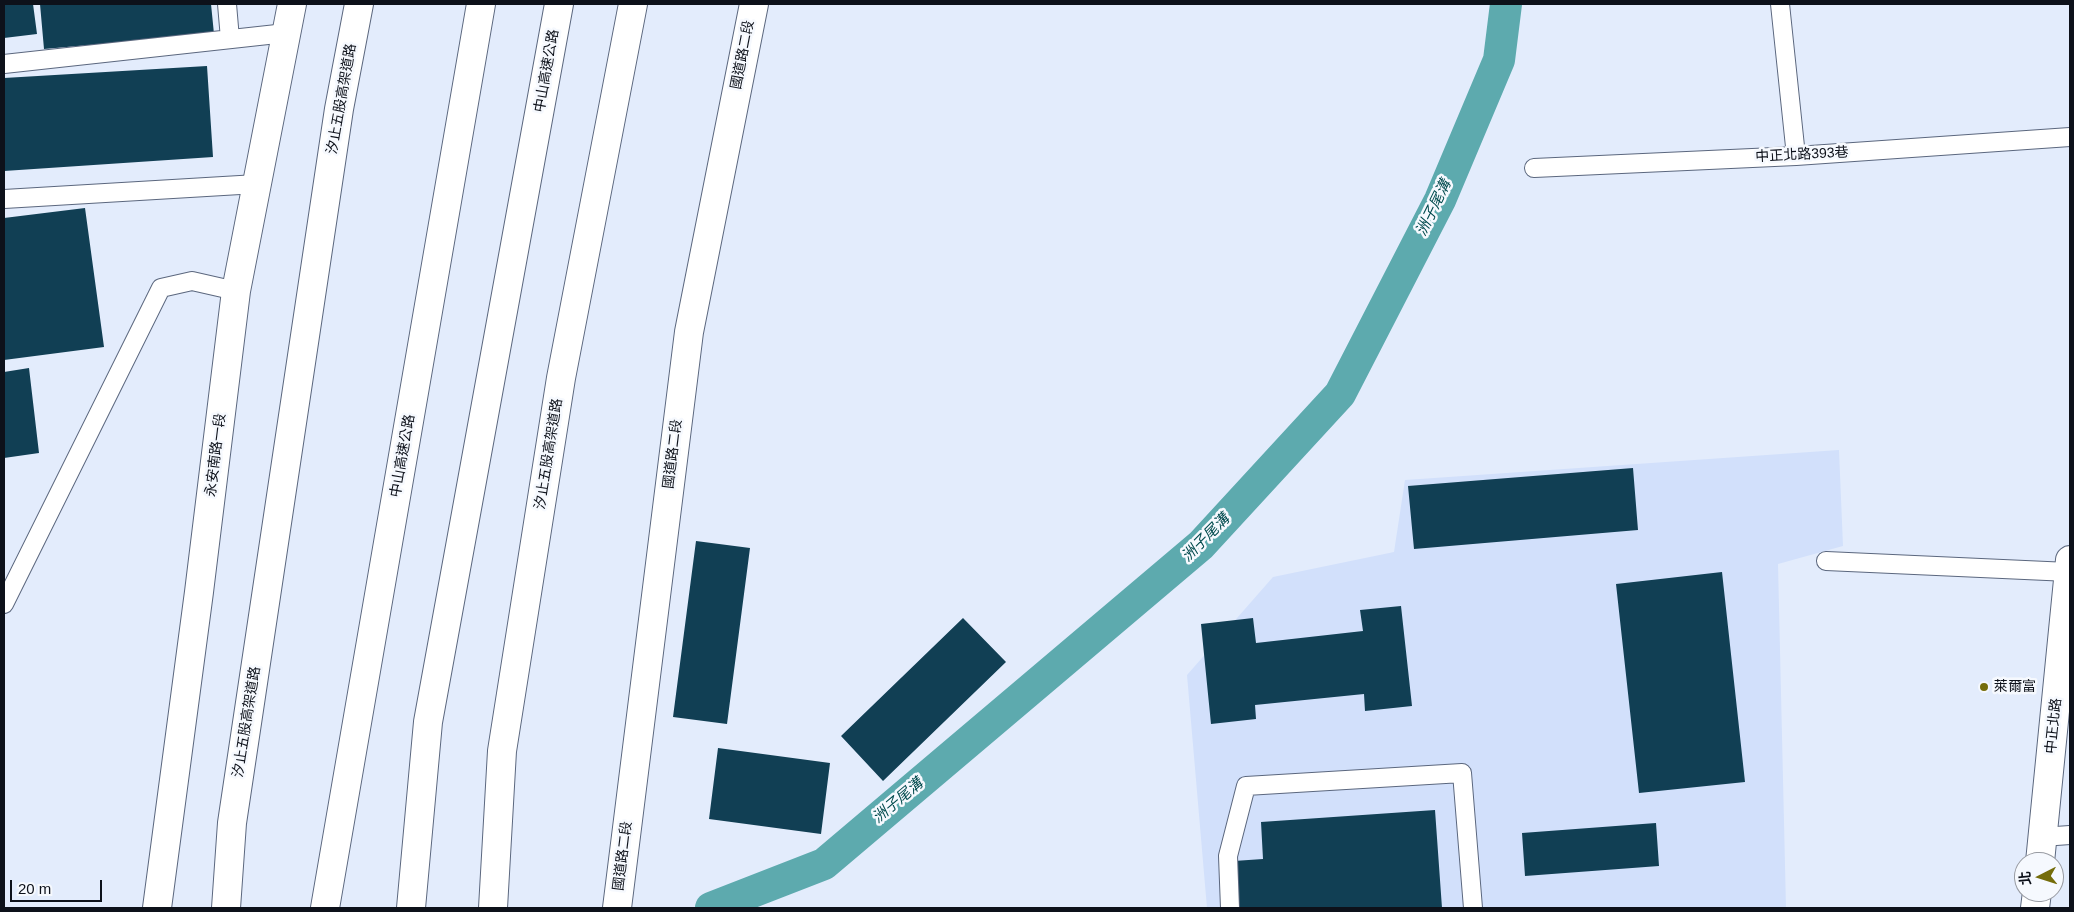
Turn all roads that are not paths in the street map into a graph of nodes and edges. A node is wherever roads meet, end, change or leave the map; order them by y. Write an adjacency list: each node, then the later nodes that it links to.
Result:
1 (227, 4): 10 (lane)
2 (292, 4): 9 (main road, 永安南路一段)
3 (359, 4): 24 (main road, 汐止五股高架道路)
4 (481, 4): 25 (main road, 中山高速公路)
5 (559, 4): 26 (main road, 中山高速公路)
6 (633, 4): 27 (main road, 汐止五股高架道路)
7 (754, 4): 28 (main road, 國道路二段)
8 (1780, 4): 13 (lane)
9 (286, 32): 10 (lane); 15 (main road, 永安南路一段)
10 (230, 39): 11 (lane)
11 (4, 64)
12 (2070, 137): 13 (lane, 中正北路393巷)
13 (1796, 156): 14 (lane, 中正北路393巷)
14 (1534, 168)
15 (257, 184): 16 (lane); 17 (main road, 永安南路一段)
16 (4, 199)
17 (236, 291): 20 (lane); 23 (main road, 永安南路一段)
18 (1826, 561): 19 (lane)
19 (2070, 566): 22 (main road, 中正北路)
20 (4, 604)
21 (2070, 835): 22 (lane)
22 (2041, 850)
23 (157, 908)
24 (226, 908)
25 (325, 908)
26 (411, 908)
27 (493, 908)
28 (617, 908)
29 (1230, 908): 30 (lane)
30 (1473, 908)

